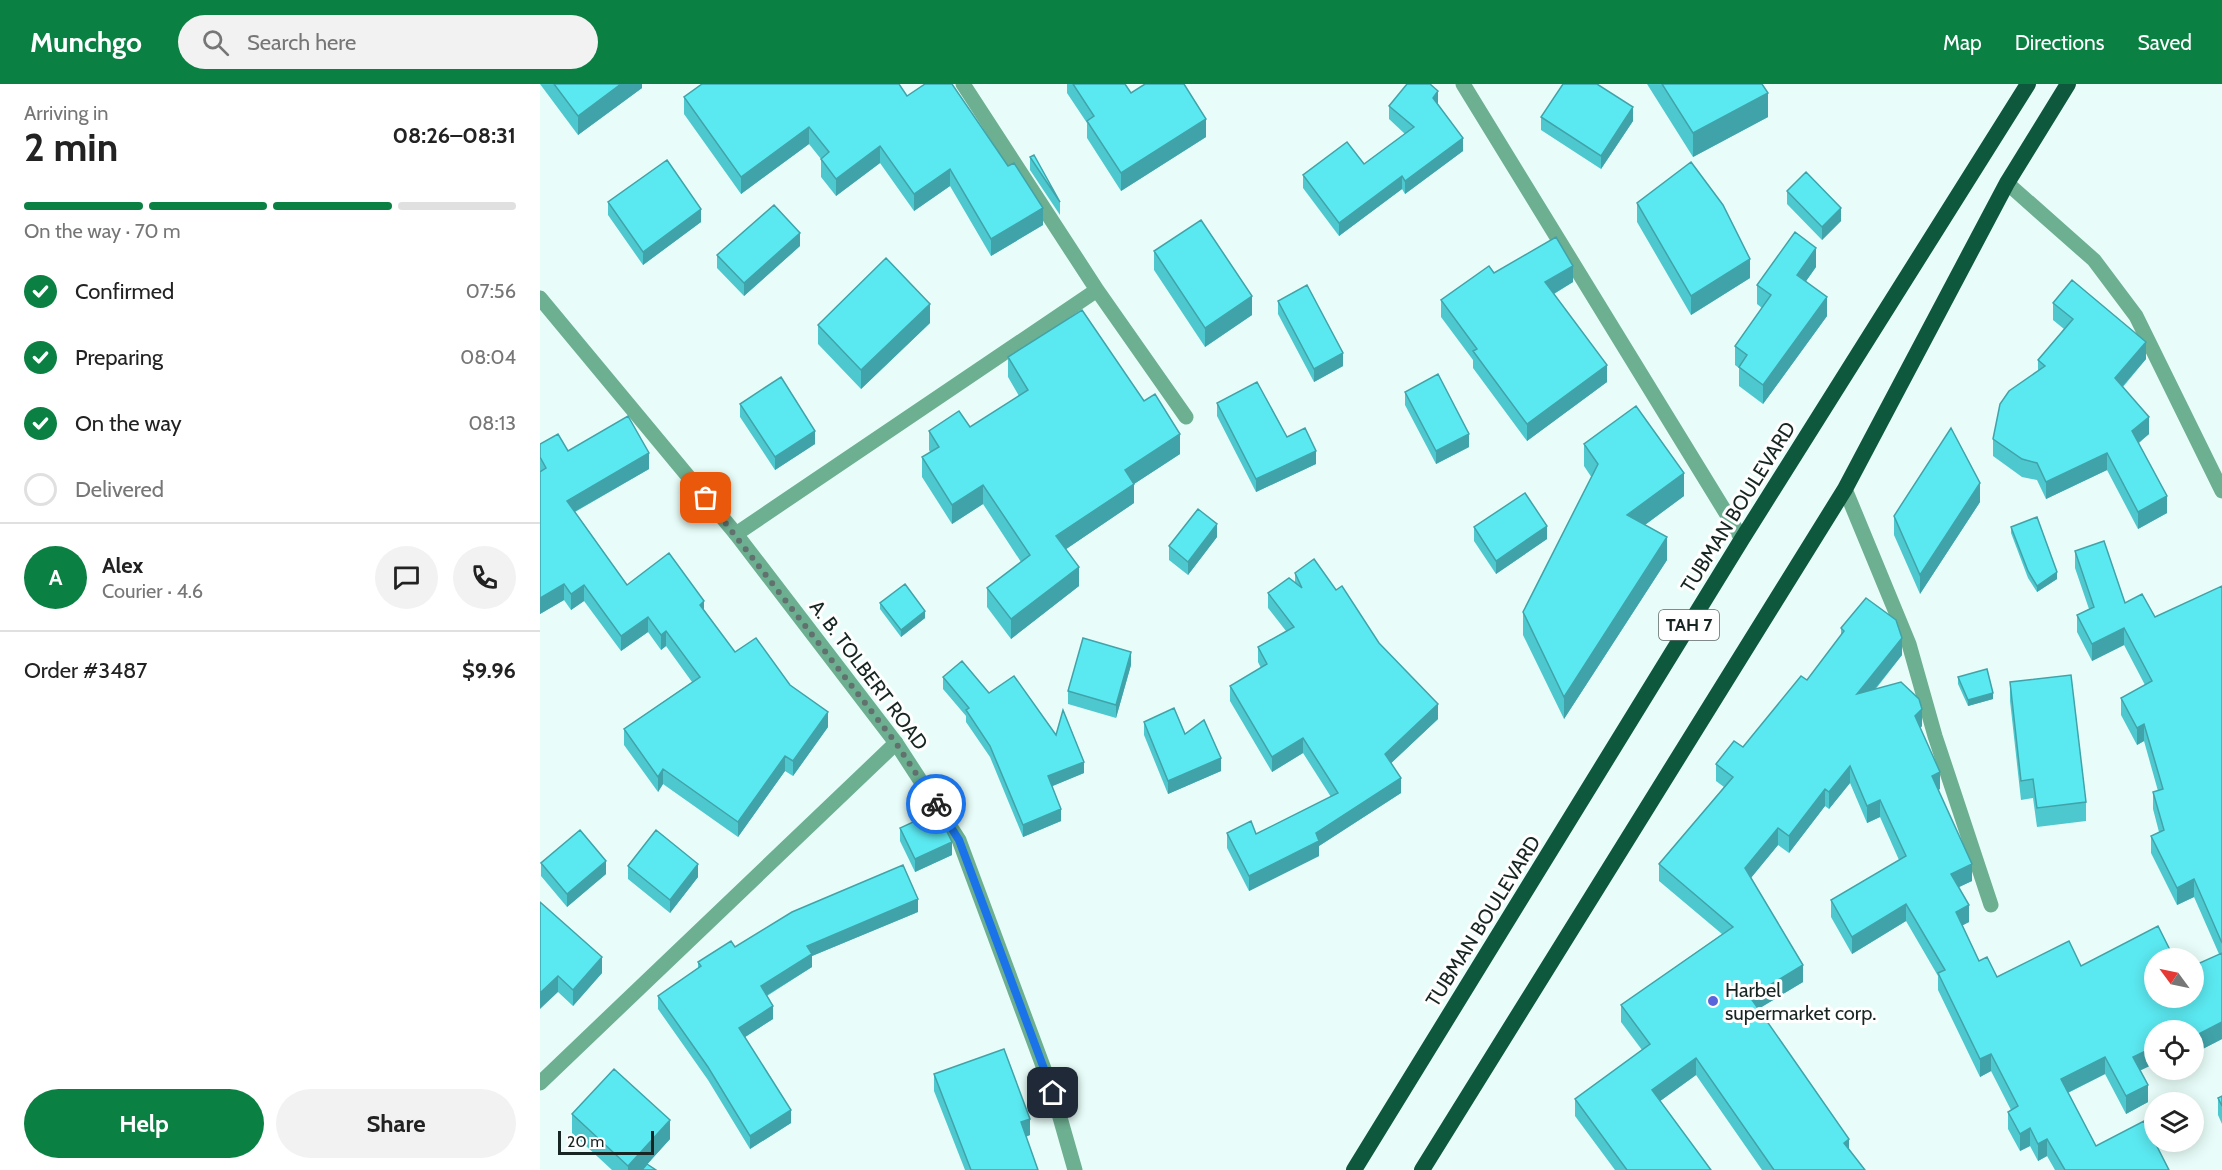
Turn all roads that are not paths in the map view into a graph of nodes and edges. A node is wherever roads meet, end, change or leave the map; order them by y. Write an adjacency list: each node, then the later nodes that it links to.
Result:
1 (963, 84): 6 (street)
2 (1463, 84): 12 (street)
3 (2028, 84): 12 (highway, TUBMAN BOULEVARD / TAH 7)
4 (2068, 84): 5 (highway, TAH 7)
5 (2007, 183): 9 (highway, TAH 7); 10 (street)
6 (1097, 290): 8 (street); 11 (street)
7 (540, 298): 11 (street, A. B. TOLBERT ROAD)
8 (1186, 417)
9 (1845, 489): 14 (street); 16 (highway, TAH 7)
10 (2222, 491)
11 (736, 534): 13 (street, A. B. TOLBERT ROAD)
12 (1742, 539): 18 (highway, TUBMAN BOULEVARD / TAH 7)
13 (896, 743): 15 (street); 17 (street, A. B. TOLBERT ROAD)
14 (1991, 906)
15 (540, 1083)
16 (1425, 1167)
17 (1075, 1170)
18 (1354, 1170)

